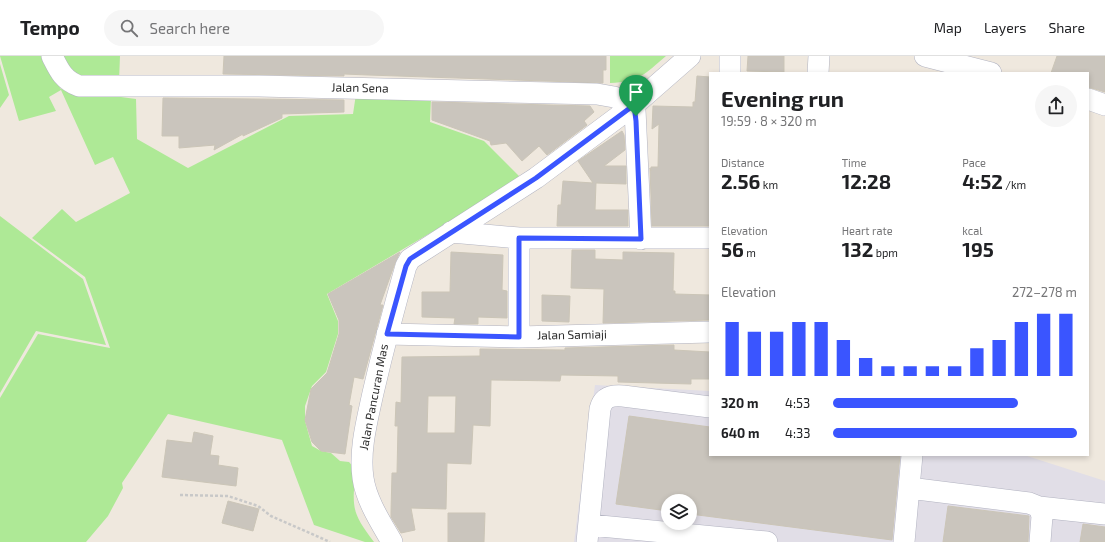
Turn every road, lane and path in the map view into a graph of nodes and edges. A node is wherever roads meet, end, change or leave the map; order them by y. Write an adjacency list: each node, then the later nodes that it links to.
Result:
1 (52, 56): 10 (street, Jalan Sena)
2 (690, 56): 10 (street, Jalan Pancuran Mas)
3 (730, 56): 6 (street)
4 (819, 56): 7 (street)
5 (925, 56): 8 (street)
6 (730, 72)
7 (818, 72)
8 (987, 72)
9 (1089, 99): 11 (street)
10 (634, 105): 12 (street, Jalan Pancuran Mas); 15 (street)
11 (1105, 106)
12 (451, 232): 13 (street); 17 (street, Jalan Pancuran Mas)
13 (519, 238): 15 (street); 18 (street)
14 (709, 238): 15 (street)
15 (641, 239)
16 (709, 332): 18 (street, Jalan Samiaji)
17 (387, 334): 18 (street, Jalan Samiaji); 27 (street, Jalan Pancuran Mas)
18 (519, 337)
19 (709, 407): 25 (street)
20 (912, 456): 21 (street)
21 (909, 488): 23 (street); 29 (street)
22 (180, 495): 26 (path)
23 (1039, 507): 24 (street); 30 (street)
24 (1105, 514)
25 (589, 533): 28 (street)
26 (330, 542)
27 (392, 542)
28 (767, 542)
29 (904, 542)
30 (1040, 542)

